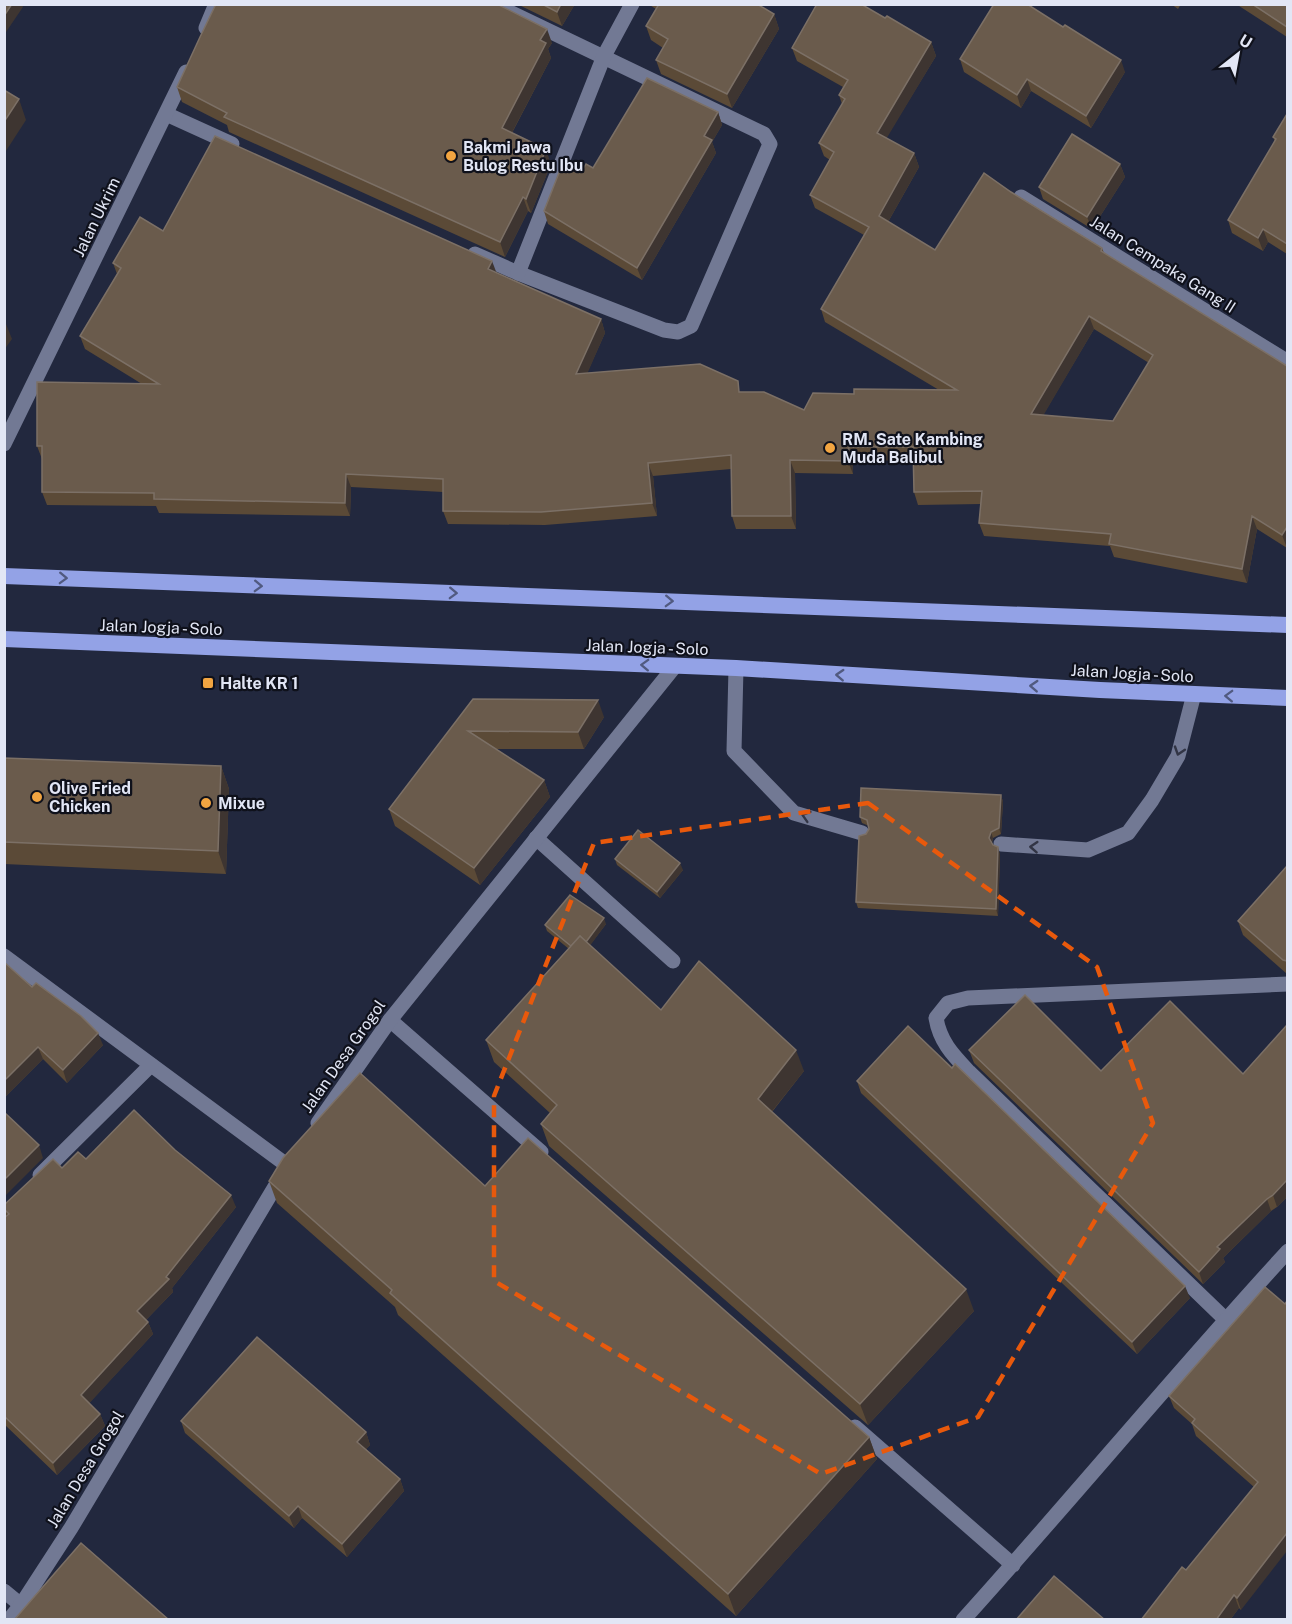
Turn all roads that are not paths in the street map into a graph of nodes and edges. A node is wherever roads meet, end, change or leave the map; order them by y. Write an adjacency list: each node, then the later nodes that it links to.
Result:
1 (216, 4): 5 (street, Jalan Ukrim)
2 (493, 4): 4 (street)
3 (632, 4): 4 (street)
4 (604, 56): 9 (street); 9 (street)
5 (166, 114): 6 (street); 11 (street, Jalan Ukrim)
6 (241, 148)
7 (1021, 197): 10 (street, Jalan Cempaka Gang II)
8 (464, 249): 9 (street)
9 (518, 273)
10 (1287, 362)
11 (4, 444)
12 (4, 576): 13 (highway, one-way to 13)
13 (1287, 625)
14 (4, 639): 15 (highway, Jalan Jogja - Solo, one-way to 14)
15 (675, 666): 16 (highway, Jalan Jogja - Solo); 20 (street, Jalan Desa Grogol)
16 (736, 668): 17 (highway, Jalan Jogja - Solo, one-way to 16); 19 (street, one-way to 16)
17 (1194, 694): 18 (highway, Jalan Jogja - Solo, one-way to 17); 21 (street, one-way to 21)
18 (1287, 698)
19 (862, 833)
20 (536, 838): 23 (street); 25 (street, Jalan Desa Grogol)
21 (1001, 844)
22 (4, 956): 26 (street)
23 (673, 961)
24 (1287, 984): 31 (street)
25 (390, 1020): 27 (street, Jalan Desa Grogol); 28 (street)
26 (151, 1065): 29 (street); 35 (street, Jalan Desa Grogol)
27 (308, 1137)
28 (552, 1162)
29 (29, 1186)
30 (1287, 1251): 31 (street)
31 (1225, 1319): 33 (street)
32 (841, 1414): 33 (street)
33 (1013, 1564): 37 (street)
34 (4, 1591): 35 (street)
35 (21, 1605): 36 (street, Jalan Desa Grogol)
36 (9, 1620)
37 (963, 1620)

